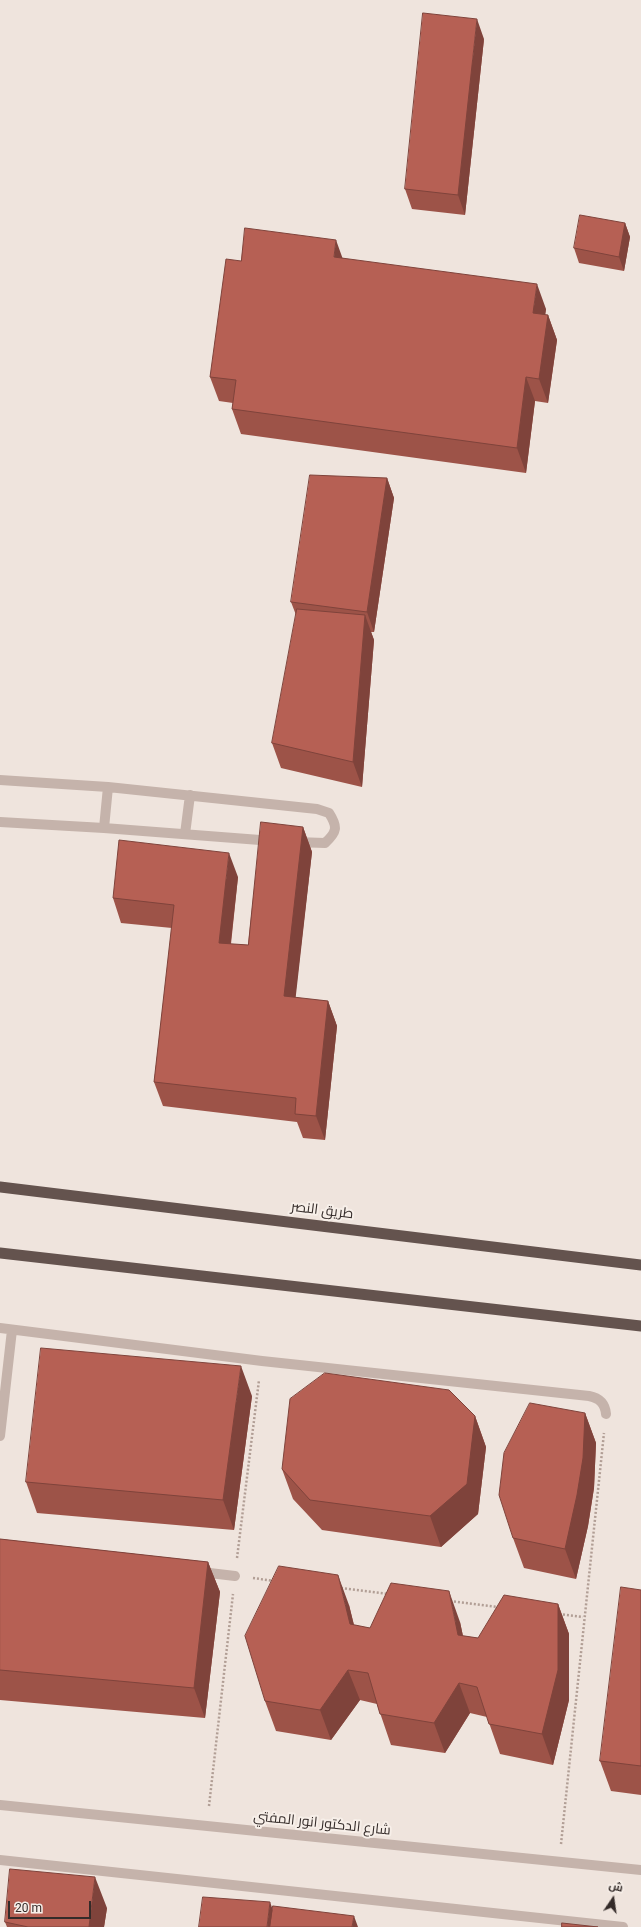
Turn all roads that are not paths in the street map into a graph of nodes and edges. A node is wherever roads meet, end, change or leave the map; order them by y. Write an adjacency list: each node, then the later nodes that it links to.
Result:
1 (0, 780): 2 (street)
2 (108, 787): 3 (street); 5 (street)
3 (190, 795): 6 (street); 6 (street)
4 (0, 822): 5 (street)
5 (104, 828): 6 (street)
6 (185, 834)
7 (0, 1187): 9 (highway, طريق النصر)
8 (0, 1253): 10 (highway)
9 (641, 1265)
10 (641, 1326)
11 (0, 1328): 12 (street)
12 (12, 1330): 13 (street); 14 (street)
13 (606, 1414)
14 (0, 1436)
15 (188, 1570): 16 (street)
16 (235, 1576)
17 (0, 1805): 19 (street, شارع الدكتور انور المفتي)
18 (0, 1860): 20 (street)
19 (641, 1870)
20 (623, 1927)

